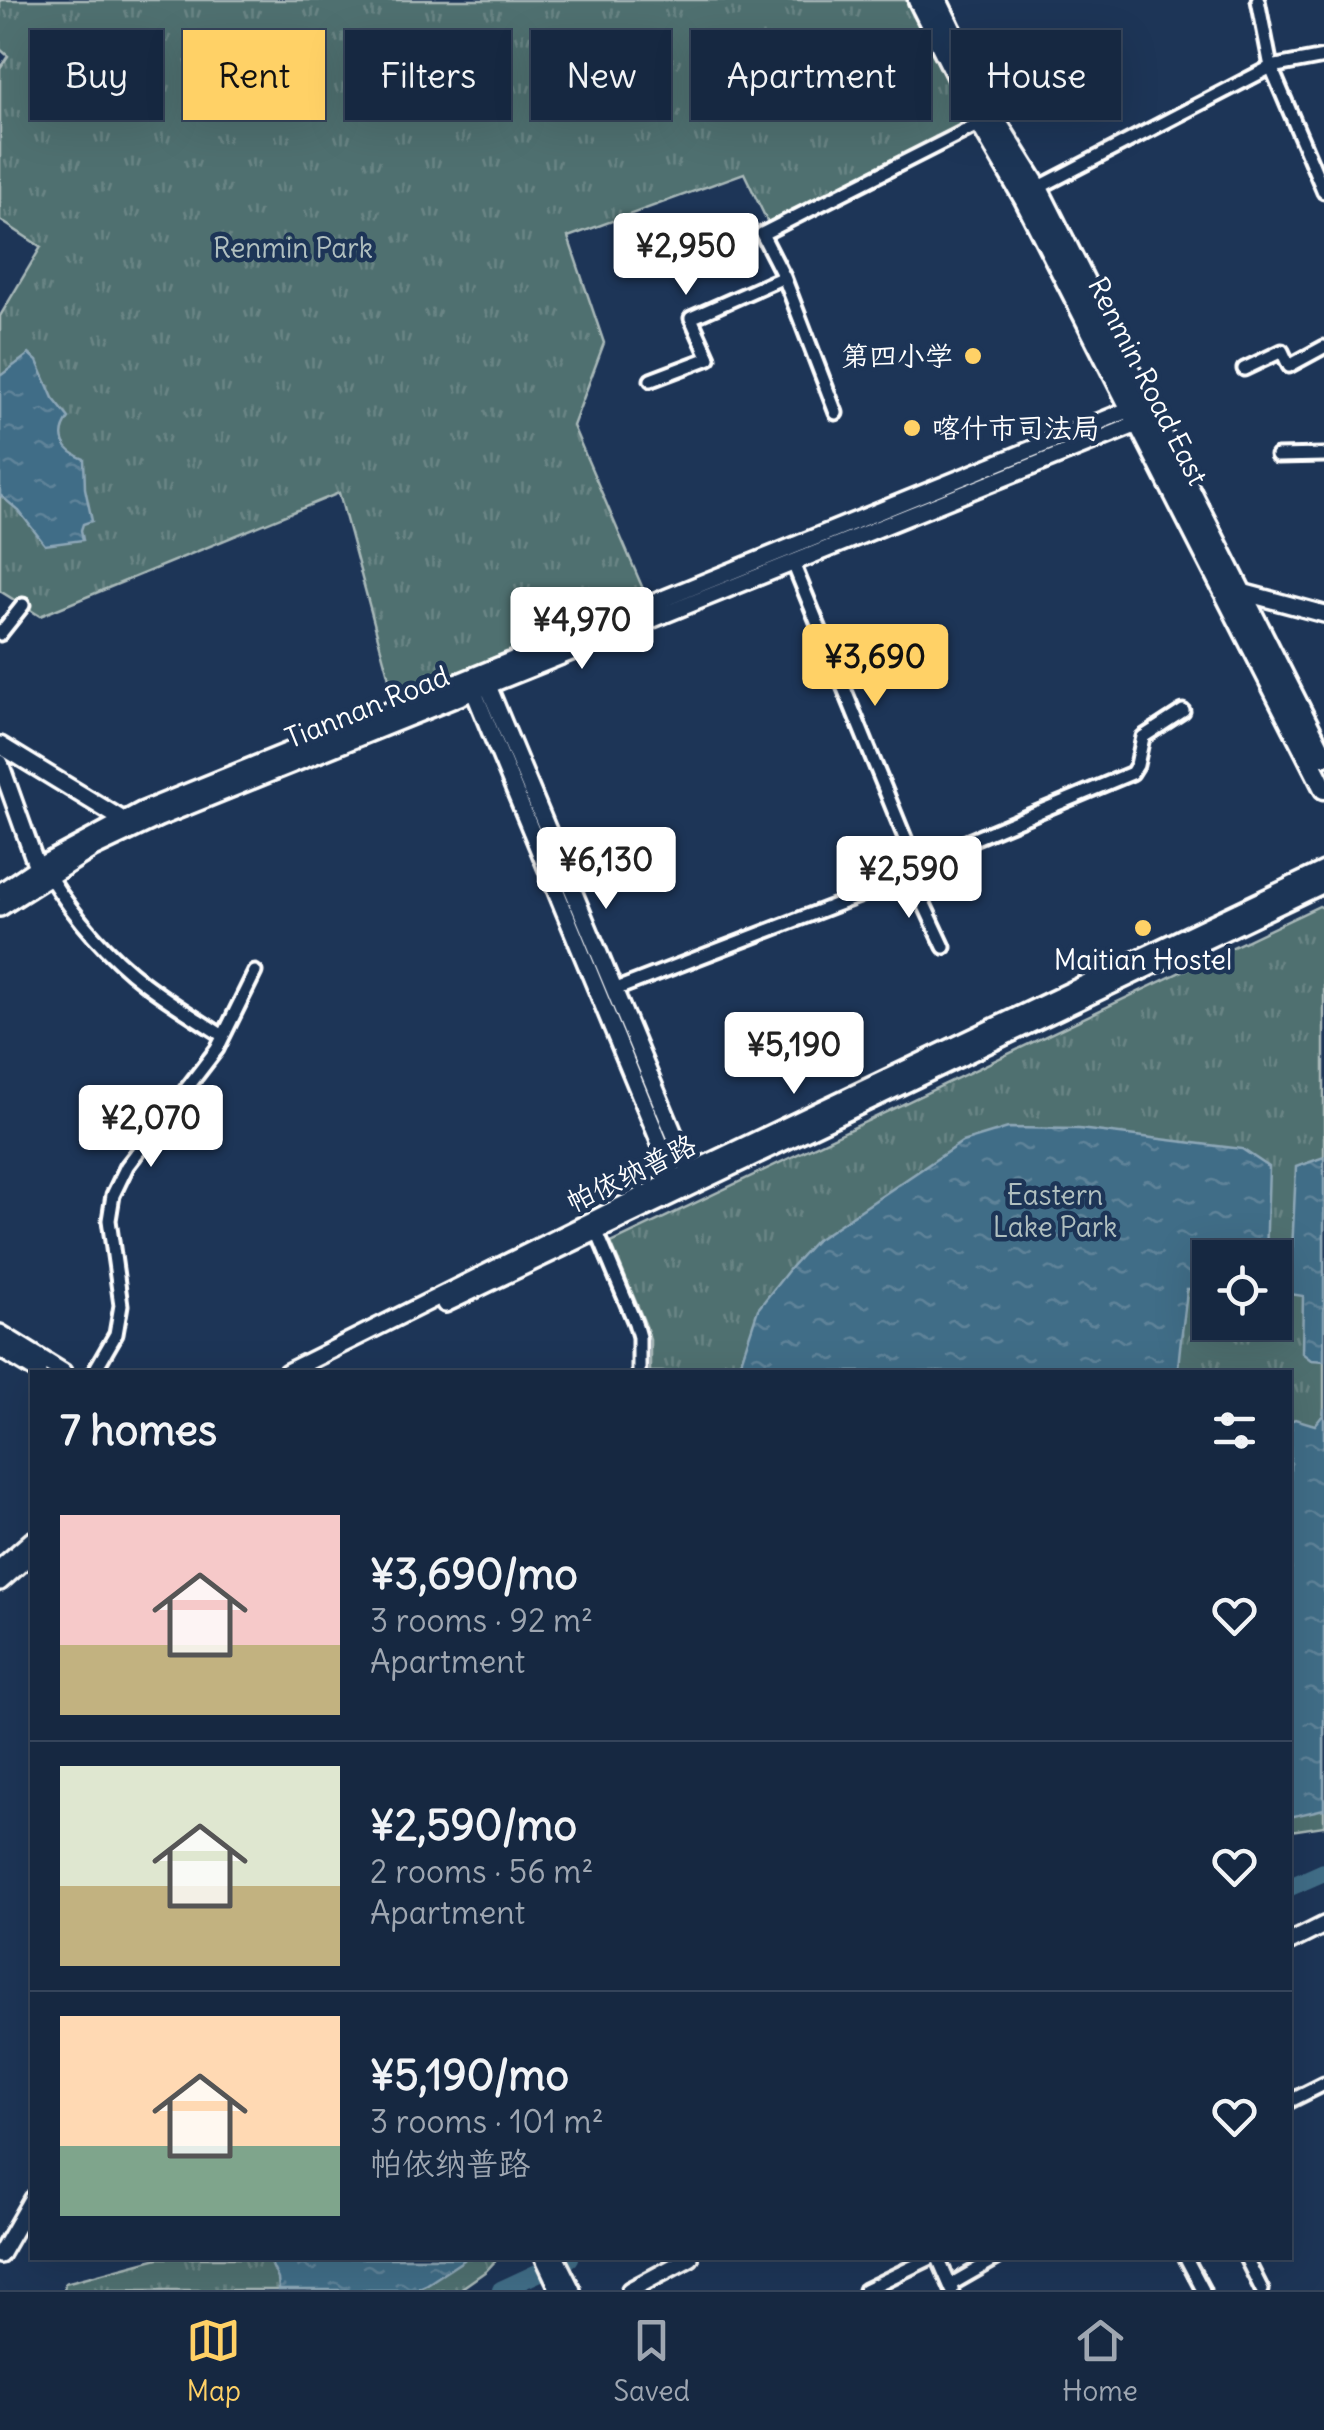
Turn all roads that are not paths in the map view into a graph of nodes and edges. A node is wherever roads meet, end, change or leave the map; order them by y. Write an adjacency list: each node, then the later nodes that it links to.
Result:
1 (918, 0): 5 (main road, Renmin Road East)
2 (936, 0): 4 (main road, Renmin Road East)
3 (1258, 0): 7 (street)
4 (951, 35)
5 (951, 57)
6 (1324, 58): 7 (street)
7 (1271, 67): 9 (street); 10 (street)
8 (987, 120): 9 (main road, Renmin Road East); 11 (street)
9 (1030, 192): 16 (main road, Renmin Road East)
10 (1324, 192)
11 (784, 277): 14 (street); 15 (street)
12 (1324, 347): 13 (street)
13 (1244, 369)
14 (651, 380)
15 (836, 413)
16 (1143, 413): 19 (street, Tiannan Road); 20 (main road, Renmin Road East); 24 (street, Tiannan Road); 29 (main road, Renmin Road East)
17 (1324, 454): 18 (street)
18 (1276, 456)
19 (794, 563): 24 (street, Tiannan Road); 33 (street)
20 (1242, 592): 22 (street); 27 (main road, Renmin Road East)
21 (22, 605): 23 (street)
22 (1324, 614)
23 (0, 634)
24 (478, 685): 30 (street, Tiannan Road); 32 (street, Tiannan Road); 39 (street); 41 (street)
25 (1183, 711): 33 (street)
26 (0, 744): 30 (street)
27 (1324, 756)
28 (0, 762): 32 (street)
29 (1324, 788)
30 (123, 820): 32 (street, Tiannan Road)
31 (1324, 870): 41 (street, 帕依纳普路)
32 (43, 871): 35 (street, Tiannan Road); 36 (street, Tiannan Road); 40 (street)
33 (914, 873): 37 (street); 39 (street)
34 (1324, 884): 41 (street, 帕依纳普路)
35 (0, 892)
36 (0, 908)
37 (944, 948)
38 (254, 972): 40 (street)
39 (614, 990): 41 (street)
40 (224, 1036): 47 (street)
41 (685, 1183): 42 (street, 帕依纳普路); 48 (street, 帕依纳普路)
42 (597, 1232): 49 (street, 帕依纳普路); 50 (street)
43 (0, 1333): 46 (street)
44 (0, 1349): 45 (street)
45 (35, 1370)
46 (60, 1370)
47 (95, 1370)
48 (291, 1370)
49 (305, 1370)
50 (639, 1370)
51 (30, 1542): 53 (street)
52 (30, 1556): 54 (street)
53 (0, 1568)
54 (0, 1582)
55 (1324, 1925): 56 (street)
56 (1292, 1941)
57 (1324, 2084): 58 (street)
58 (1292, 2100)
59 (30, 2203): 60 (street)
60 (0, 2256)
61 (545, 2260): 70 (street)
62 (557, 2260): 70 (street)
63 (686, 2260): 71 (street)
64 (931, 2260): 72 (street)
65 (936, 2260): 69 (street)
66 (995, 2260): 69 (street)
67 (1187, 2260): 73 (street)
68 (1247, 2260): 74 (street)
69 (951, 2287)
70 (567, 2289)
71 (630, 2290)
72 (865, 2290)
73 (1203, 2290)
74 (1262, 2290)

